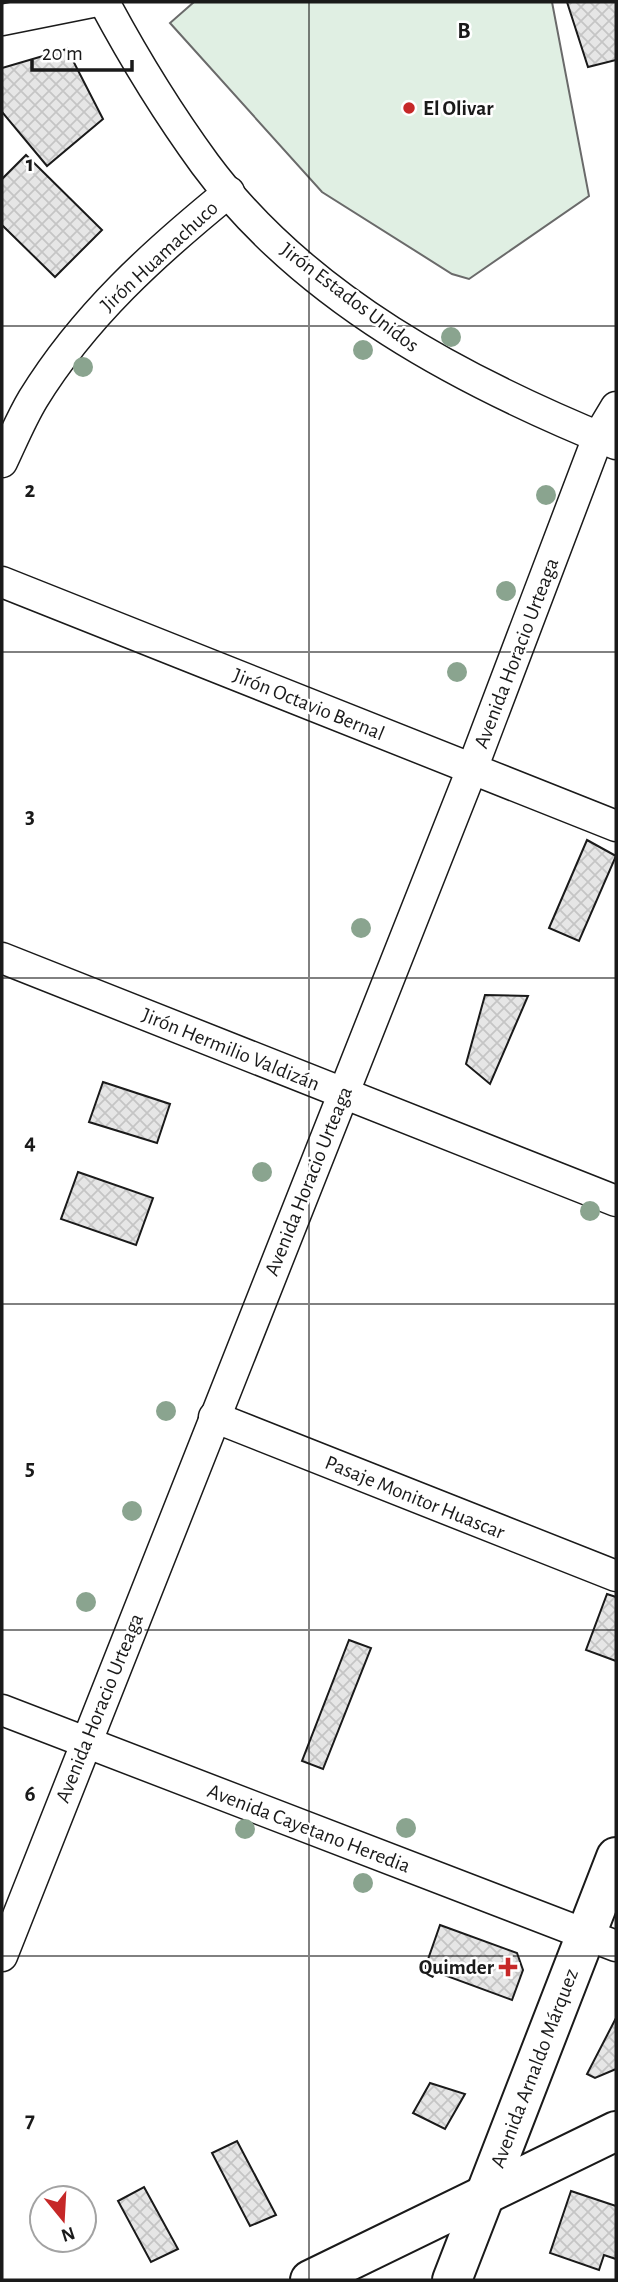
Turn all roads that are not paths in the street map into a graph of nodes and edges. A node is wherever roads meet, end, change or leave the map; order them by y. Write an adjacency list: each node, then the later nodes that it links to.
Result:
1 (92, 2): 3 (street)
2 (104, 2): 4 (street, Jirón Estados Unidos)
3 (2, 20)
4 (229, 192): 6 (street, Jirón Estados Unidos); 7 (street, Jirón Huamachuco)
5 (616, 407): 6 (street, Avenida Horacio Urteaga)
6 (607, 440): 9 (street, Avenida Horacio Urteaga)
7 (2, 462)
8 (2, 582): 9 (street, Jirón Octavio Bernal)
9 (472, 769): 10 (street, Jirón Octavio Bernal); 12 (street, Avenida Horacio Urteaga)
10 (616, 827)
11 (2, 958): 12 (street, Jirón Hermilio Valdizán)
12 (343, 1094): 13 (street, Jirón Hermilio Valdizán); 14 (street, Avenida Horacio Urteaga)
13 (616, 1201)
14 (214, 1417): 15 (street, Pasaje Monitor Huascar); 17 (street, Avenida Horacio Urteaga)
15 (616, 1576)
16 (2, 1710): 17 (street, Avenida Cayetano Heredia)
17 (85, 1742): 19 (street, Avenida Cayetano Heredia); 20 (street, Avenida Horacio Urteaga)
18 (616, 1857): 19 (street, Avenida Arnaldo Márquez)
19 (601, 1941): 22 (street, Avenida Arnaldo Márquez)
20 (2, 1956)
21 (616, 2131): 22 (street)
22 (486, 2194): 23 (street); 24 (street, Avenida Arnaldo Márquez)
23 (310, 2280)
24 (453, 2280)

